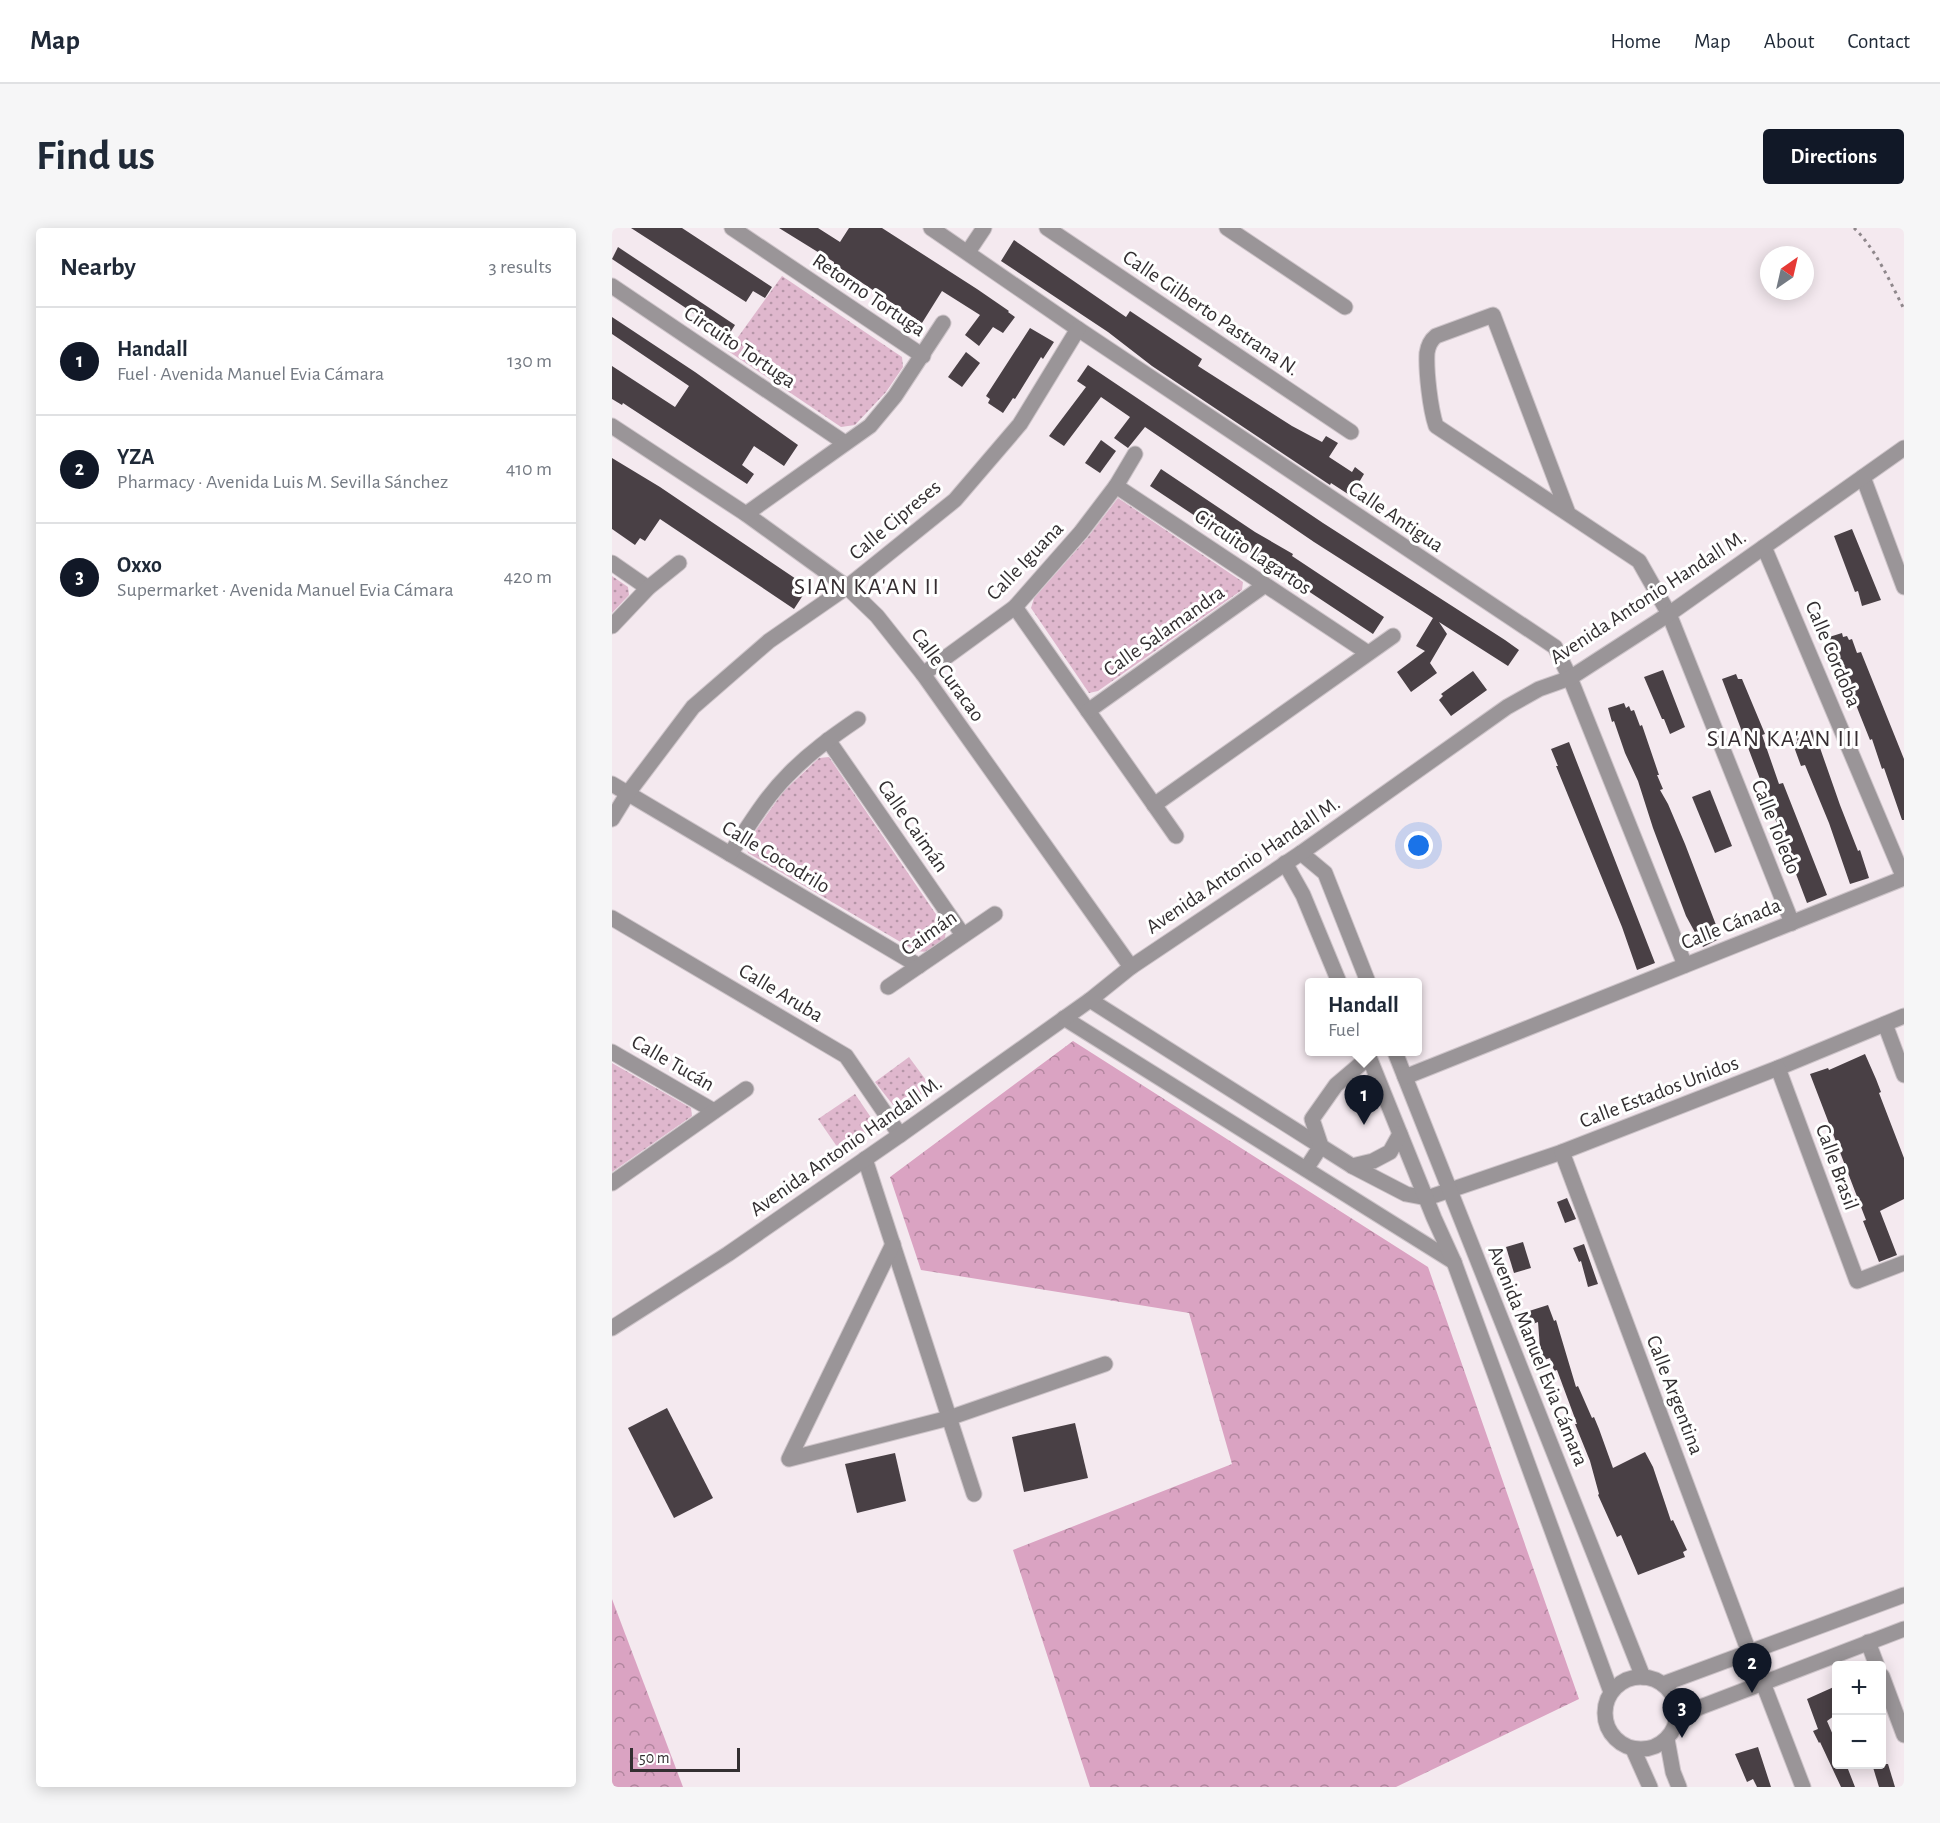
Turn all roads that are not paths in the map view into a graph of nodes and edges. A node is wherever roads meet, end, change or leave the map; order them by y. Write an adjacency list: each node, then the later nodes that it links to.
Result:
1 (732, 228): 11 (street, Retorno Tortuga)
2 (931, 228): 6 (street, Calle Antigua)
3 (984, 228): 6 (street)
4 (1047, 228): 13 (street, Calle Gilberto Pastrana N.)
5 (1227, 228): 8 (street)
6 (968, 252): 10 (street, Calle Antigua)
7 (612, 286): 14 (street, Circuito Tortuga)
8 (1345, 307)
9 (943, 323): 11 (street)
10 (1078, 329): 25 (street, Calle Cipreses); 34 (street, Calle Antigua)
11 (923, 356): 14 (street)
12 (612, 426): 20 (street, Calle Curacao)
13 (1351, 432)
14 (845, 443): 20 (street)
15 (1904, 448): 17 (street, Avenida Antonio Handall M.)
16 (1135, 454): 18 (street, Calle Iguana)
17 (1863, 477): 21 (street, Avenida Antonio Handall M.); 26 (street)
18 (1116, 486): 24 (street, Circuito Lagartos); 28 (street, Calle Iguana)
19 (1568, 513): 19 (street, Calle Toledo); 29 (street, Calle Toledo)
20 (746, 514): 25 (street, Calle Curacao)
21 (1764, 547): 29 (street, Avenida Antonio Handall M.); 46 (street, Calle Cordoba)
22 (612, 563): 27 (street)
23 (679, 563): 27 (street)
24 (1265, 585): 32 (street, Circuito Lagartos); 35 (street, Calle Salamandra)
25 (847, 586): 33 (street, Calle Curacao); 39 (street, Calle Cipreses)
26 (1904, 587)
27 (648, 588): 30 (street)
28 (1015, 607): 33 (street, Calle Iguana); 35 (street)
29 (1669, 614): 34 (street, Avenida Antonio Handall M.); 49 (street, Calle Toledo)
30 (612, 626)
31 (1393, 636): 32 (street)
32 (1368, 653): 40 (street)
33 (923, 674): 53 (street, Calle Curacao)
34 (1570, 678): 43 (street, Avenida Antonio Handall M.); 51 (street, Calle Antigua)
35 (1088, 711): 40 (street)
36 (858, 719): 37 (street)
37 (828, 740): 44 (street); 50 (street, Calle Caimán)
38 (612, 784): 39 (street, Calle Cocodrilo)
39 (628, 793): 41 (street, Calle Cipreses); 44 (street, Calle Cocodrilo)
40 (1154, 805): 42 (street)
41 (612, 819)
42 (1176, 836)
43 (1301, 852): 45 (street, Avenida Antonio Handall M.); 55 (street)
44 (730, 854): 52 (street, Calle Cocodrilo)
45 (1285, 863): 53 (street, Avenida Antonio Handall M.); 54 (street)
46 (1904, 878): 49 (street, Calle Cánada)
47 (995, 914): 50 (street, Caimán)
48 (612, 918): 71 (street, Calle Aruba)
49 (1792, 923): 51 (street, Calle Cánada)
50 (963, 935): 52 (street, Caimán)
51 (1685, 965): 67 (street, Calle Cánada)
52 (919, 966): 56 (street, Caimán)
53 (1131, 967): 57 (street, Avenida Antonio Handall M.)
54 (1337, 978)
55 (1366, 978)
56 (888, 987)
57 (1090, 1000): 59 (street, Avenida Antonio Handall M.); 72 (street)
58 (1904, 1016): 60 (street, Calle Estados Unidos)
59 (1064, 1018): 71 (street, Avenida Antonio Handall M.); 76 (street, Avenida Manuel Evia Cámara)
60 (1885, 1024): 65 (street, Calle Estados Unidos); 66 (street)
61 (612, 1052): 69 (street, Calle Tucán)
62 (1366, 1056): 72 (street)
63 (1369, 1056): 70 (street, Avenida Manuel Evia Cámara)
64 (1397, 1056): 67 (street, Avenida Manuel Evia Cámara)
65 (1778, 1068): 73 (street, Calle Estados Unidos); 82 (street, Calle Brasil)
66 (1904, 1075)
67 (1405, 1077): 78 (street, Avenida Manuel Evia Cámara)
68 (746, 1089): 69 (street, Calle Tucán)
69 (714, 1111): 77 (street, Calle Tucán)
70 (1400, 1134): 75 (street); 79 (street, Avenida Manuel Evia Cámara)
71 (900, 1135): 74 (street, Avenida Antonio Handall M.)
72 (1321, 1146): 75 (street); 76 (street)
73 (1562, 1152): 78 (street, Calle Estados Unidos); 90 (street, Calle Argentina)
74 (865, 1159): 80 (street); 83 (street, Avenida Antonio Handall M.)
75 (1352, 1166): 79 (street)
76 (1306, 1170): 81 (street, Avenida Manuel Evia Cámara)
77 (612, 1183)
78 (1449, 1190): 79 (street, Calle Estados Unidos); 92 (street, Avenida Manuel Evia Cámara)
79 (1427, 1198): 81 (street, Avenida Manuel Evia Cámara)
80 (893, 1244): 85 (street); 85 (street)
81 (1454, 1262): 96 (street, Avenida Manuel Evia Cámara)
82 (1904, 1263)
83 (612, 1328)
84 (1105, 1365): 85 (street)
85 (949, 1418): 86 (street)
86 (974, 1494)
87 (1904, 1595): 90 (street)
88 (1904, 1629): 89 (street)
89 (1868, 1642): 91 (street); 93 (street)
90 (1749, 1652): 94 (street)
91 (1875, 1661)
92 (1643, 1677): 94 (street); 96 (street)
93 (1763, 1683): 97 (street); 103 (street)
94 (1663, 1684): 97 (street)
95 (1886, 1689): 98 (street)
96 (1611, 1692): 100 (street)
97 (1676, 1723): 99 (street)
98 (1904, 1735)
99 (1667, 1739): 100 (street); 102 (street)
100 (1634, 1749): 101 (street)
101 (1650, 1787)
102 (1678, 1787)
103 (1803, 1787)

